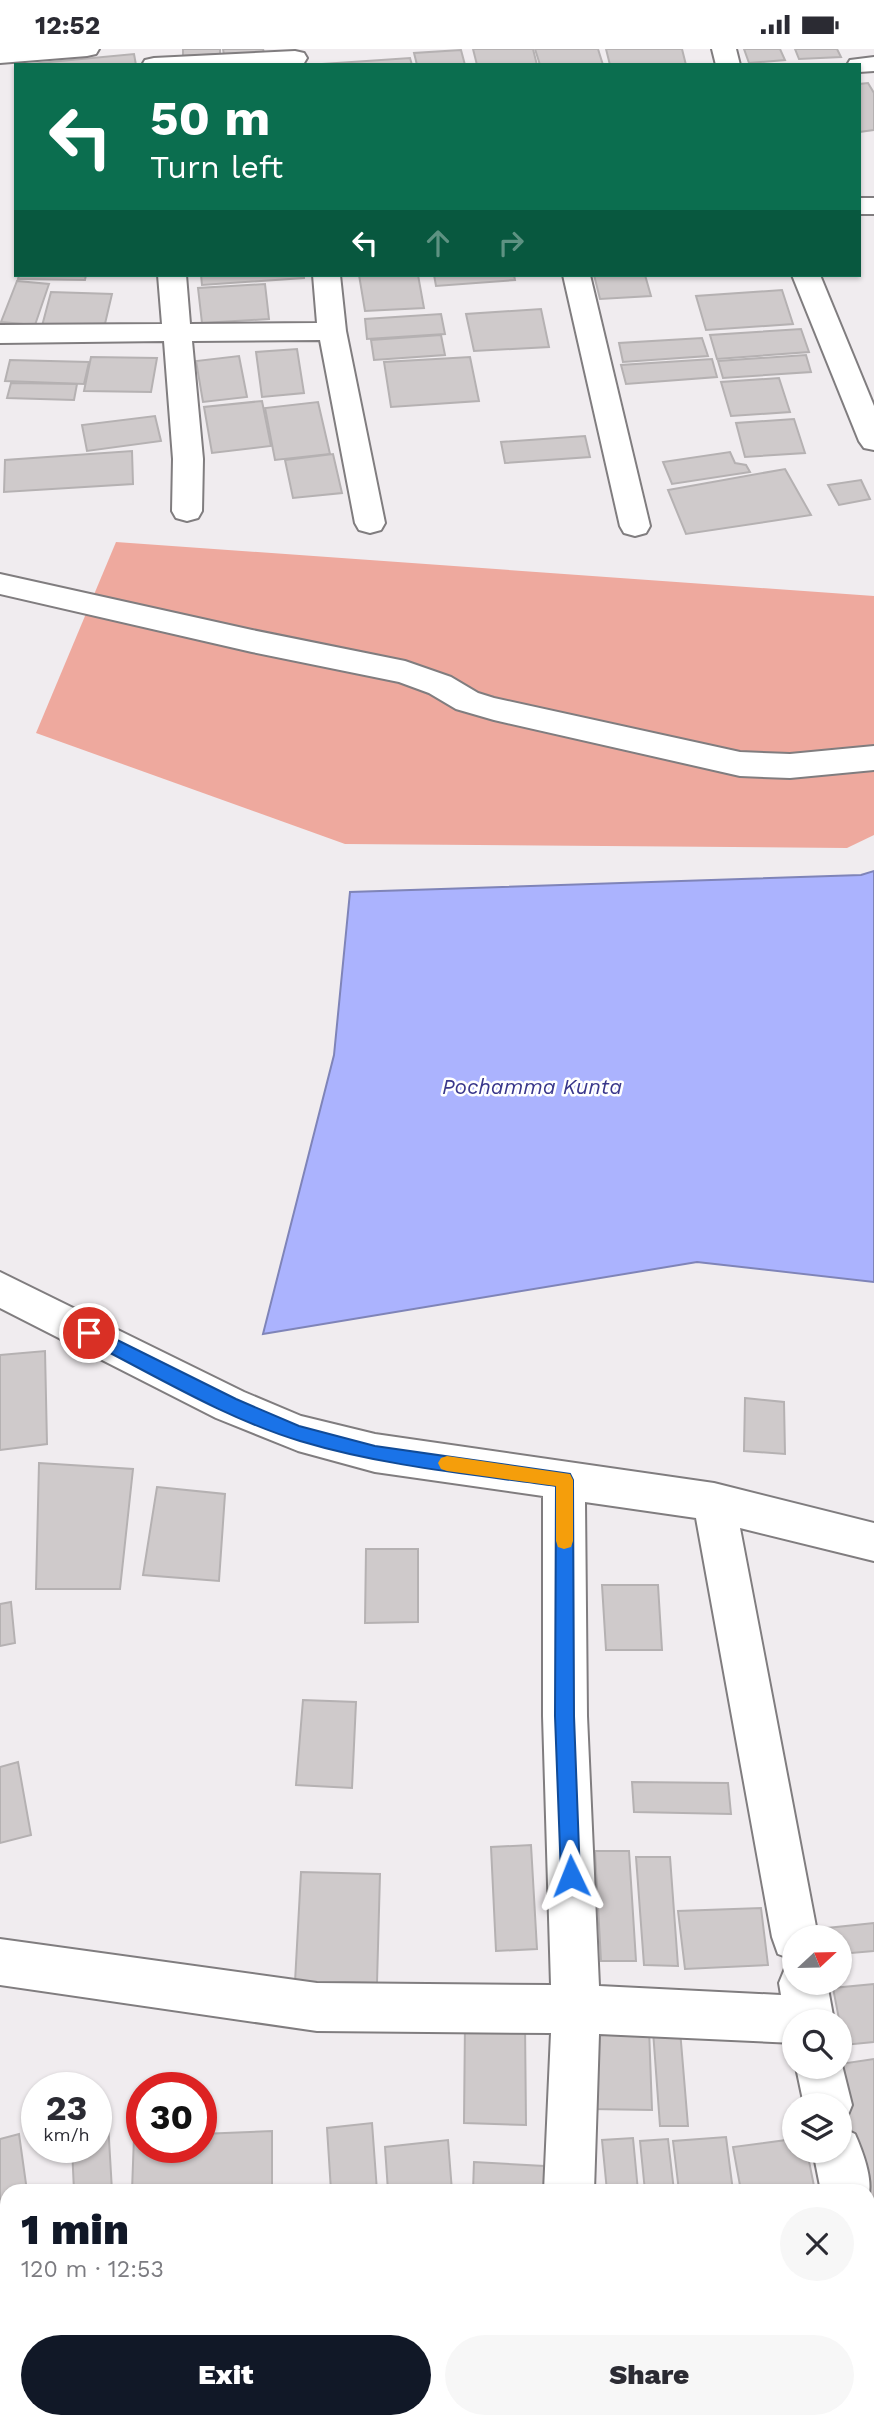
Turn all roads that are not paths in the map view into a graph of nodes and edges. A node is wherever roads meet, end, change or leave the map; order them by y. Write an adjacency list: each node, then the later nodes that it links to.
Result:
1 (87, 49): 2 (street)
2 (0, 56)
3 (295, 57): 4 (street)
4 (189, 63)
5 (172, 277): 10 (street)
6 (327, 277): 9 (street)
7 (576, 277): 15 (street)
8 (807, 277): 12 (street)
9 (332, 331): 10 (street); 14 (street)
10 (177, 332): 11 (street); 13 (street)
11 (0, 334)
12 (874, 441)
13 (187, 511)
14 (370, 523)
15 (635, 526)
16 (0, 584): 17 (street)
17 (874, 758)
18 (0, 1289): 19 (street)
19 (564, 1480): 20 (street); 25 (street)
20 (714, 1501): 21 (street); 22 (street)
21 (874, 1542)
22 (793, 1925)
23 (0, 1962): 25 (street)
24 (808, 2008): 25 (street)
25 (576, 2009): 27 (street)
26 (840, 2163): 28 (street)
27 (569, 2184)
28 (845, 2184)

